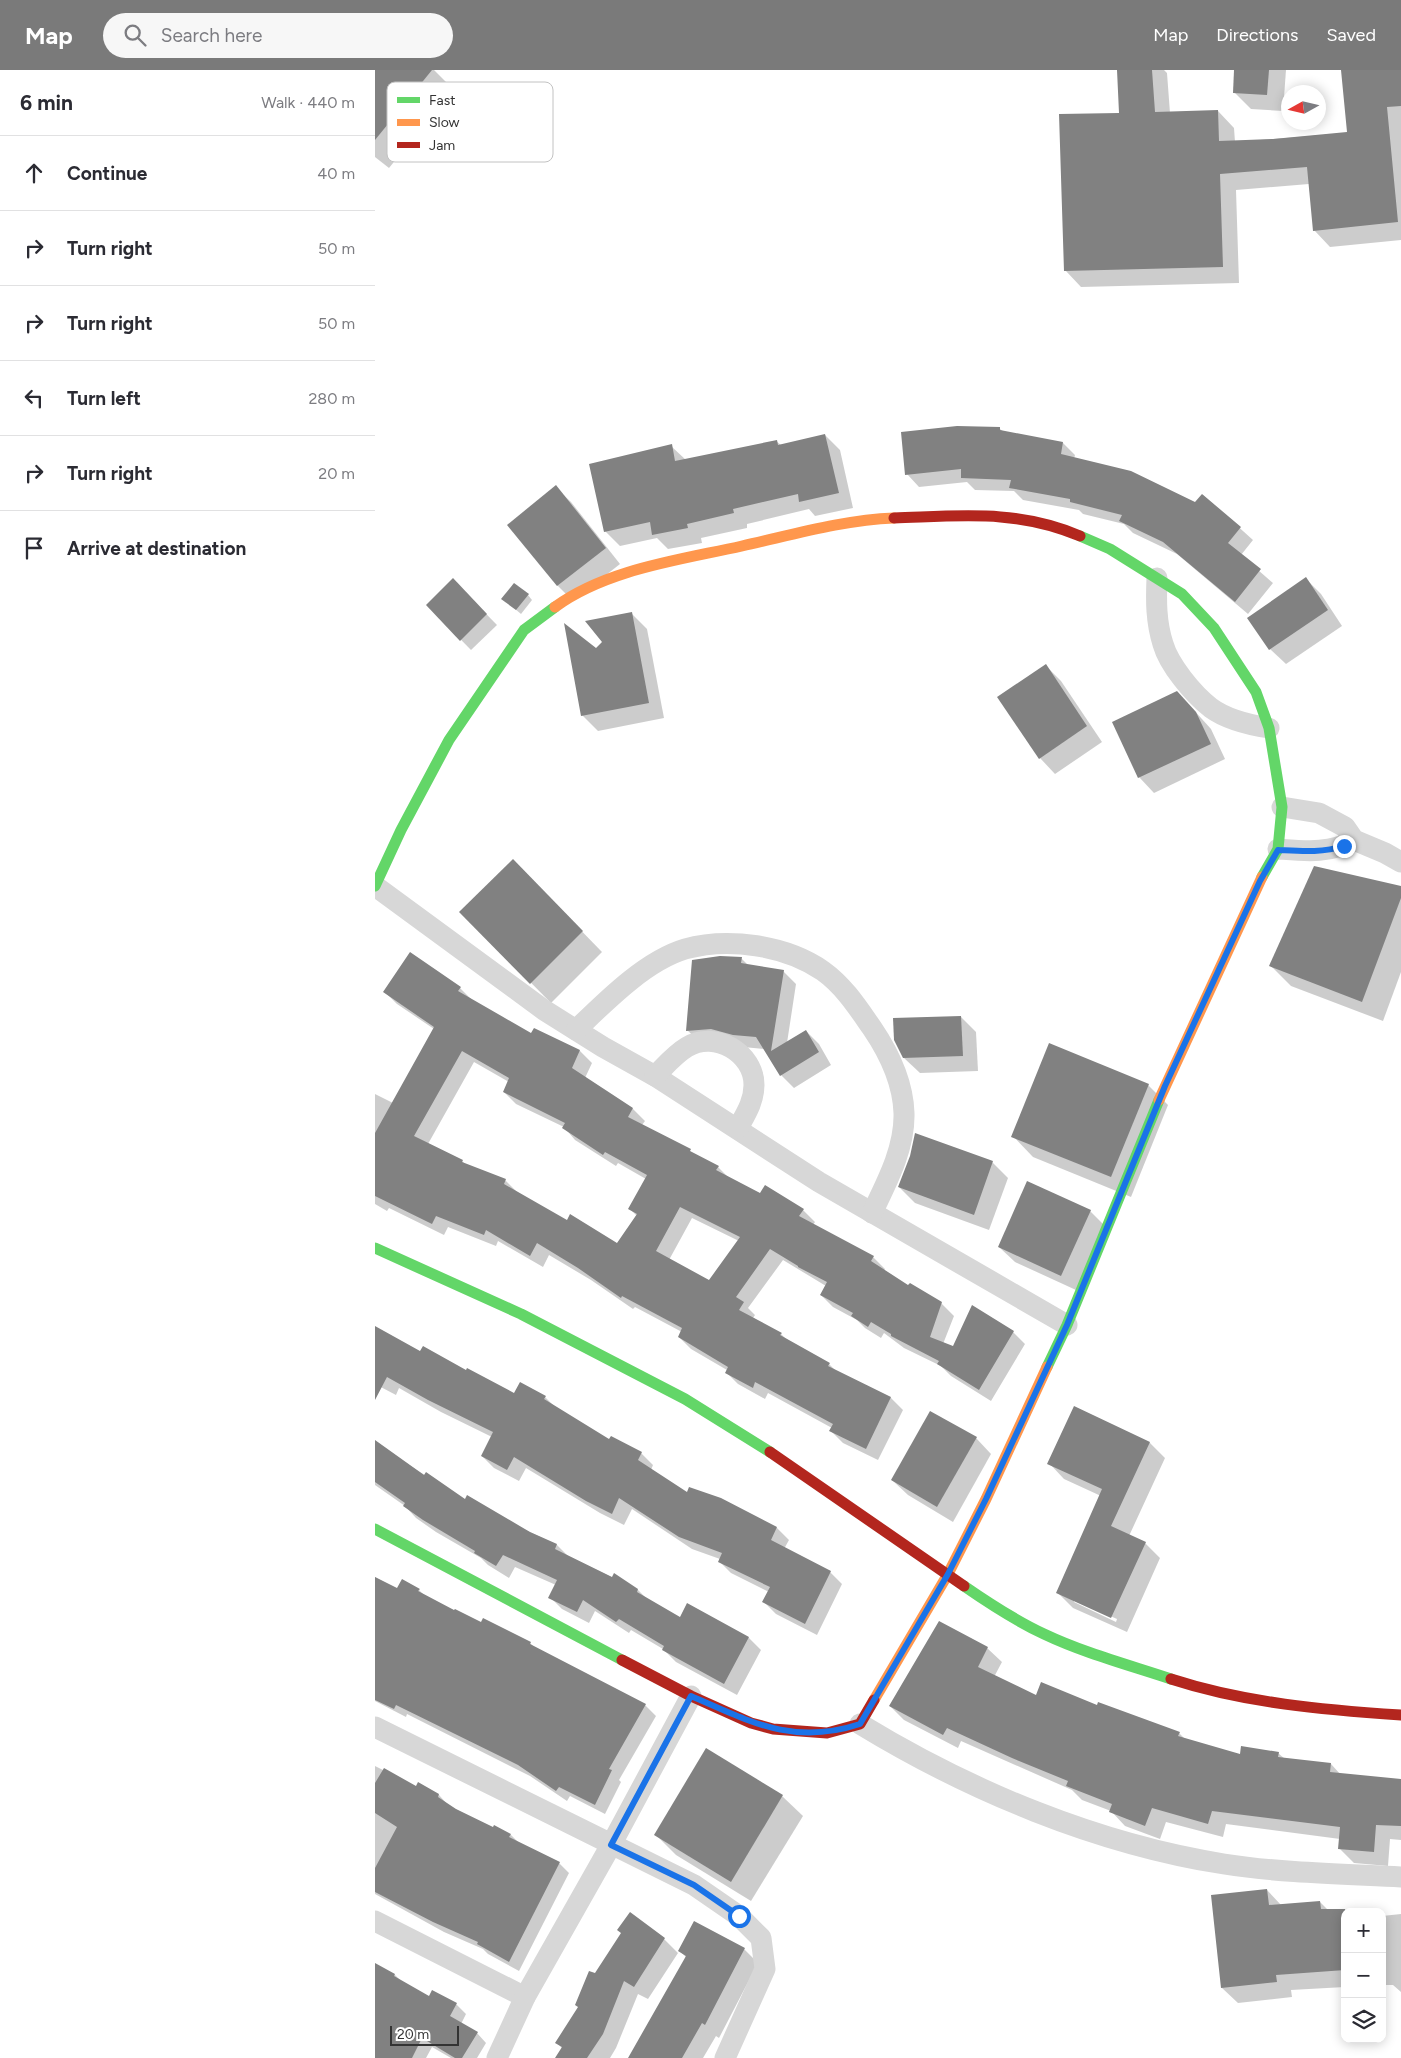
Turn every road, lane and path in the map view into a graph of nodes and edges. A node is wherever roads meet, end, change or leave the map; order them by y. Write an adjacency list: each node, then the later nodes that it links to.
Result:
1 (1157, 578): 2 (street); 2 (street); 7 (street)
2 (1269, 728): 3 (street)
3 (1282, 806): 4 (street); 5 (street)
4 (1354, 840): 5 (street); 6 (street)
5 (1278, 850): 13 (street)
6 (1401, 862)
7 (375, 886): 8 (street)
8 (576, 1030): 9 (street); 11 (street)
9 (655, 1076): 10 (street); 10 (street)
10 (738, 1128): 11 (street)
11 (873, 1213): 13 (street)
12 (375, 1248): 15 (street)
13 (1067, 1325): 15 (street)
14 (375, 1529): 16 (street)
15 (948, 1574): 17 (street); 18 (street)
16 (691, 1696): 18 (street); 20 (street)
17 (1401, 1715)
18 (860, 1724): 21 (street)
19 (375, 1728): 20 (street)
20 (611, 1845): 23 (street); 25 (street)
21 (1401, 1877)
22 (375, 1921): 23 (street)
23 (525, 1997): 24 (street)
24 (497, 2058)
25 (725, 2058)

